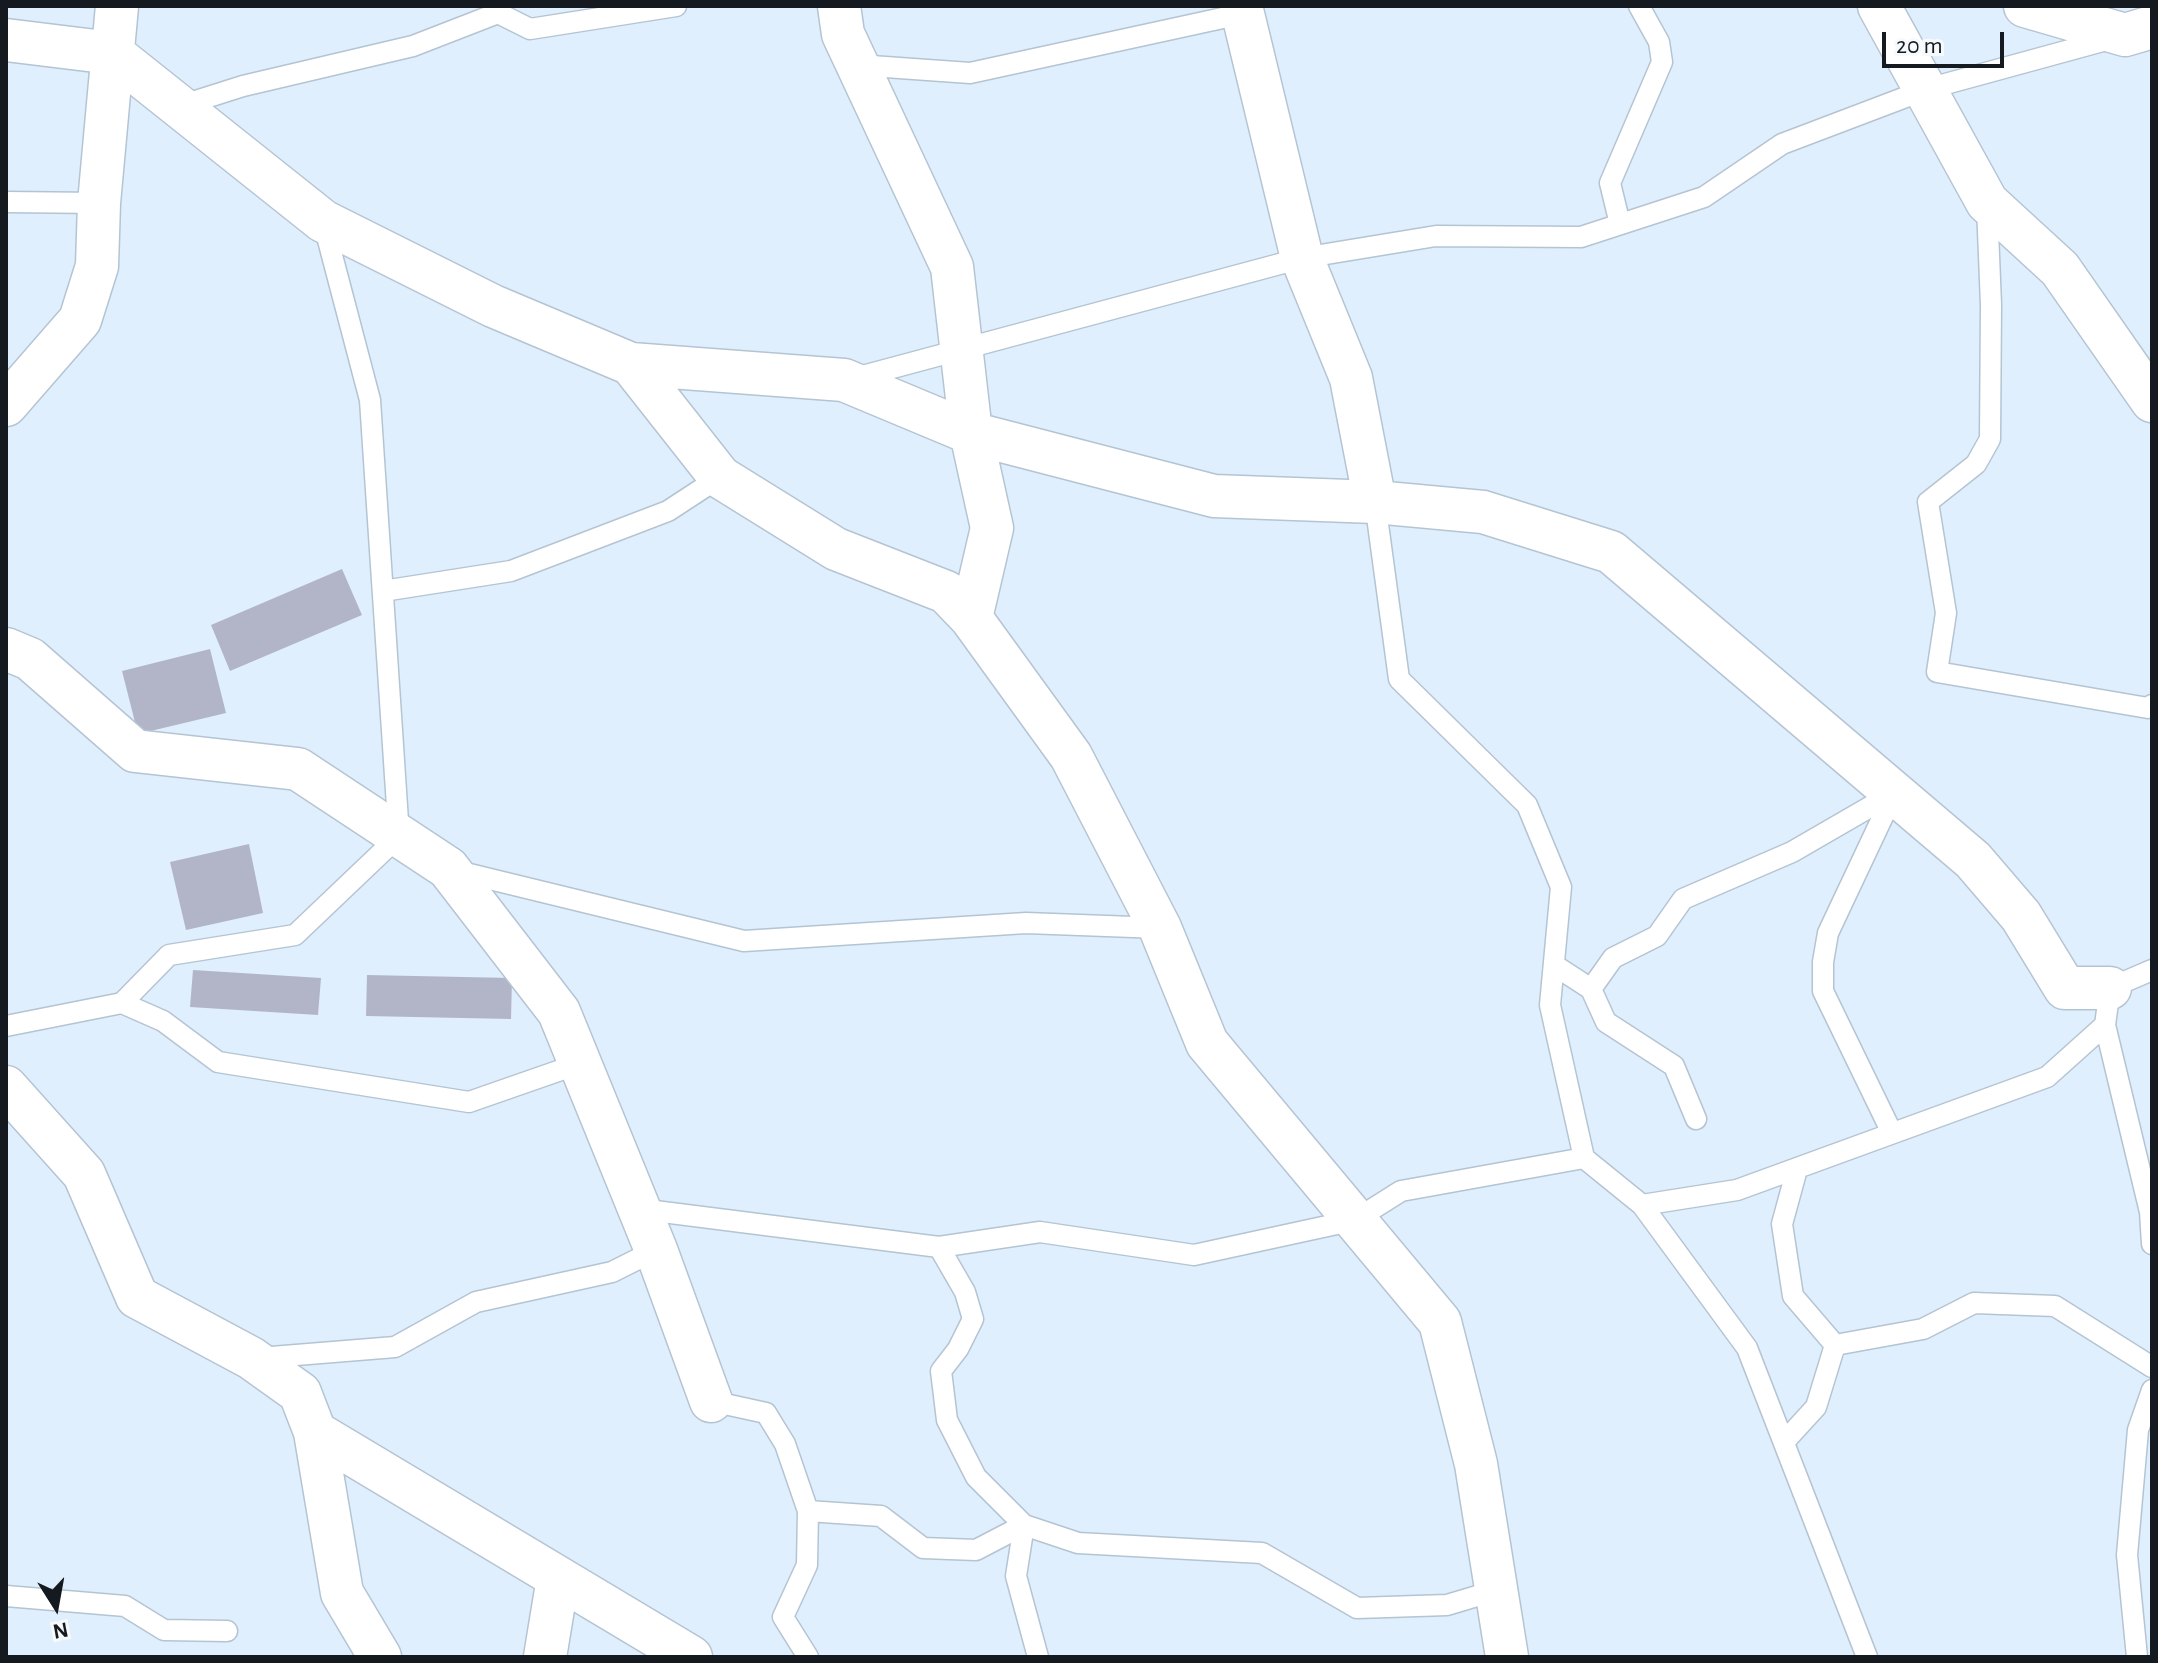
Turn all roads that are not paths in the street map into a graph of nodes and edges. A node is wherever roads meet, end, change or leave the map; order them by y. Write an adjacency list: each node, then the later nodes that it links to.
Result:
1 (117, 6): 12 (street)
2 (676, 6): 8 (lane)
3 (839, 6): 13 (street)
4 (1639, 6): 20 (lane)
5 (1879, 6): 14 (street)
6 (2025, 6): 10 (street)
7 (499, 9): 8 (lane); 15 (lane)
8 (643, 9)
9 (1241, 10): 13 (lane); 21 (street)
10 (2139, 31): 14 (lane)
11 (6, 40): 12 (street)
12 (112, 53): 15 (street); 18 (street)
13 (857, 65): 22 (street)
14 (1927, 89): 17 (street); 20 (lane)
15 (177, 107): 19 (street)
16 (6, 202): 18 (lane)
17 (1987, 202): 25 (street); 33 (lane)
18 (99, 203): 26 (street)
19 (323, 221): 23 (street); 30 (lane)
20 (1620, 224): 21 (lane)
21 (1302, 258): 22 (lane); 29 (street)
22 (961, 351): 24 (lane); 27 (street)
23 (631, 364): 24 (street); 28 (street)
24 (844, 380): 27 (street)
25 (2152, 401)
26 (6, 405)
27 (971, 433): 29 (street); 31 (street)
28 (720, 477): 30 (lane); 31 (street)
29 (1375, 502): 34 (street); 38 (lane)
30 (383, 591): 35 (lane)
31 (971, 618): 37 (street)
32 (6, 649): 35 (street)
33 (2152, 705)
34 (1894, 793): 40 (lane); 42 (street); 48 (lane)
35 (399, 836): 36 (street); 41 (lane)
36 (448, 868): 37 (lane); 44 (street)
37 (1160, 928): 54 (street)
38 (1554, 965): 40 (lane); 50 (lane)
39 (2152, 970): 42 (lane)
40 (1591, 989): 46 (lane)
41 (122, 1003): 43 (lane); 44 (lane)
42 (2107, 1007): 47 (lane); 48 (lane)
43 (6, 1026)
44 (581, 1063): 53 (street)
45 (6, 1087): 59 (street)
46 (1696, 1119)
47 (2130, 1131): 49 (lane); 55 (lane)
48 (1892, 1133): 51 (lane)
49 (2152, 1149)
50 (1584, 1158): 52 (lane); 54 (lane)
51 (1797, 1169): 52 (lane); 58 (lane)
52 (1642, 1205): 64 (lane)
53 (639, 1209): 56 (lane); 57 (street)
54 (1355, 1220): 56 (lane); 68 (street)
55 (2152, 1244)
56 (939, 1247): 66 (lane)
57 (656, 1250): 59 (lane); 62 (street)
58 (1835, 1345): 60 (lane); 64 (lane)
59 (251, 1358): 63 (street)
60 (2152, 1367)
61 (2152, 1390): 78 (lane)
62 (711, 1401): 65 (lane)
63 (315, 1432): 67 (street); 71 (street)
64 (1784, 1442): 77 (lane)
65 (808, 1511): 66 (lane); 74 (lane)
66 (1024, 1525): 68 (lane); 75 (lane)
67 (558, 1578): 72 (street); 73 (street)
68 (1497, 1590): 76 (street)
69 (6, 1596): 70 (lane)
70 (227, 1631)
71 (380, 1657)
72 (545, 1657)
73 (691, 1657)
74 (808, 1657)
75 (1038, 1657)
76 (1507, 1657)
77 (1867, 1657)
78 (2137, 1657)

